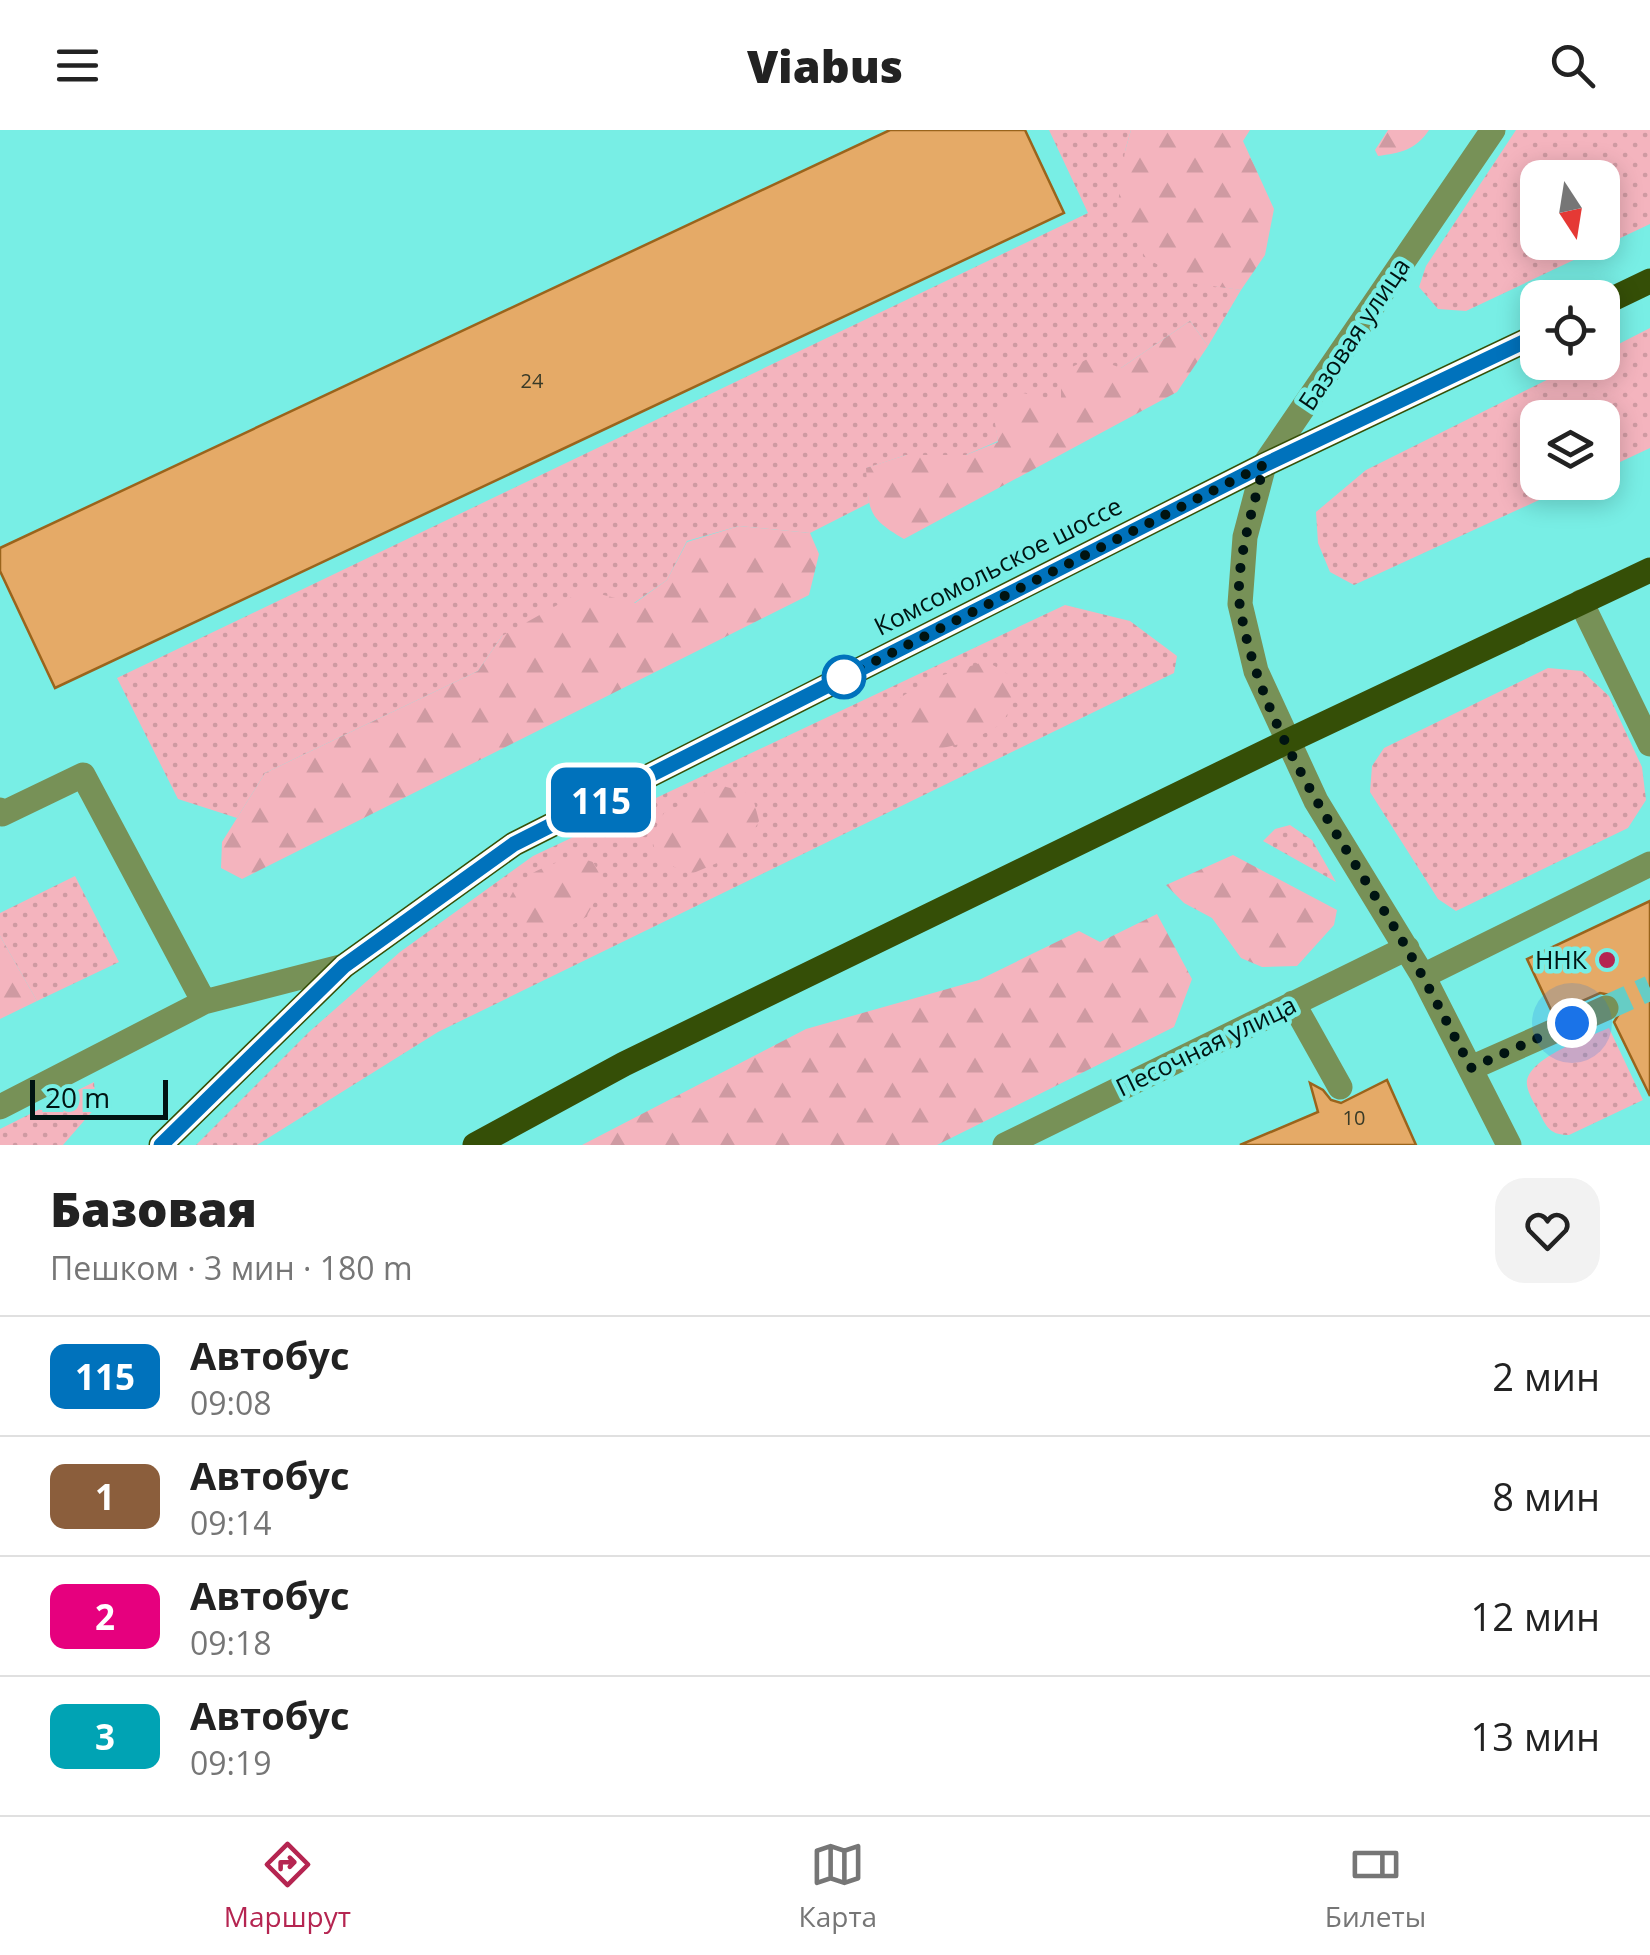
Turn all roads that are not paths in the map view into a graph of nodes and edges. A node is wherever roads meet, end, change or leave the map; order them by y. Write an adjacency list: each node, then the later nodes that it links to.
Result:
1 (1493, 130): 5 (street, Базовая улица)
2 (1650, 281): 3 (main road)
3 (1620, 295)
4 (1520, 344): 5 (main road, Комсомольское шоссе)
5 (1264, 465): 8 (street, Базовая улица); 13 (main road, Комсомольское шоссе)
6 (1650, 570): 7 (main road)
7 (1581, 602): 8 (main road); 9 (street)
8 (1286, 742): 12 (street, Базовая улица); 22 (main road)
9 (1650, 744)
10 (0, 810): 15 (street)
11 (1650, 864): 14 (street)
12 (1406, 948): 14 (street, Базовая улица); 16 (street, Песочная улица)
13 (344, 966): 15 (street, Комсомольское шоссе); 21 (main road, Комсомольское шоссе)
14 (1422, 976): 18 (street, Базовая улица)
15 (204, 1002): 20 (street, Комсомольское шоссе)
16 (1294, 1004): 19 (street); 23 (street, Песочная улица)
17 (1606, 1008): 18 (street)
18 (1471, 1068): 24 (street, Базовая улица)
19 (1340, 1087)
20 (0, 1107)
21 (161, 1145)
22 (475, 1145)
23 (1004, 1145)
24 (1509, 1145)

